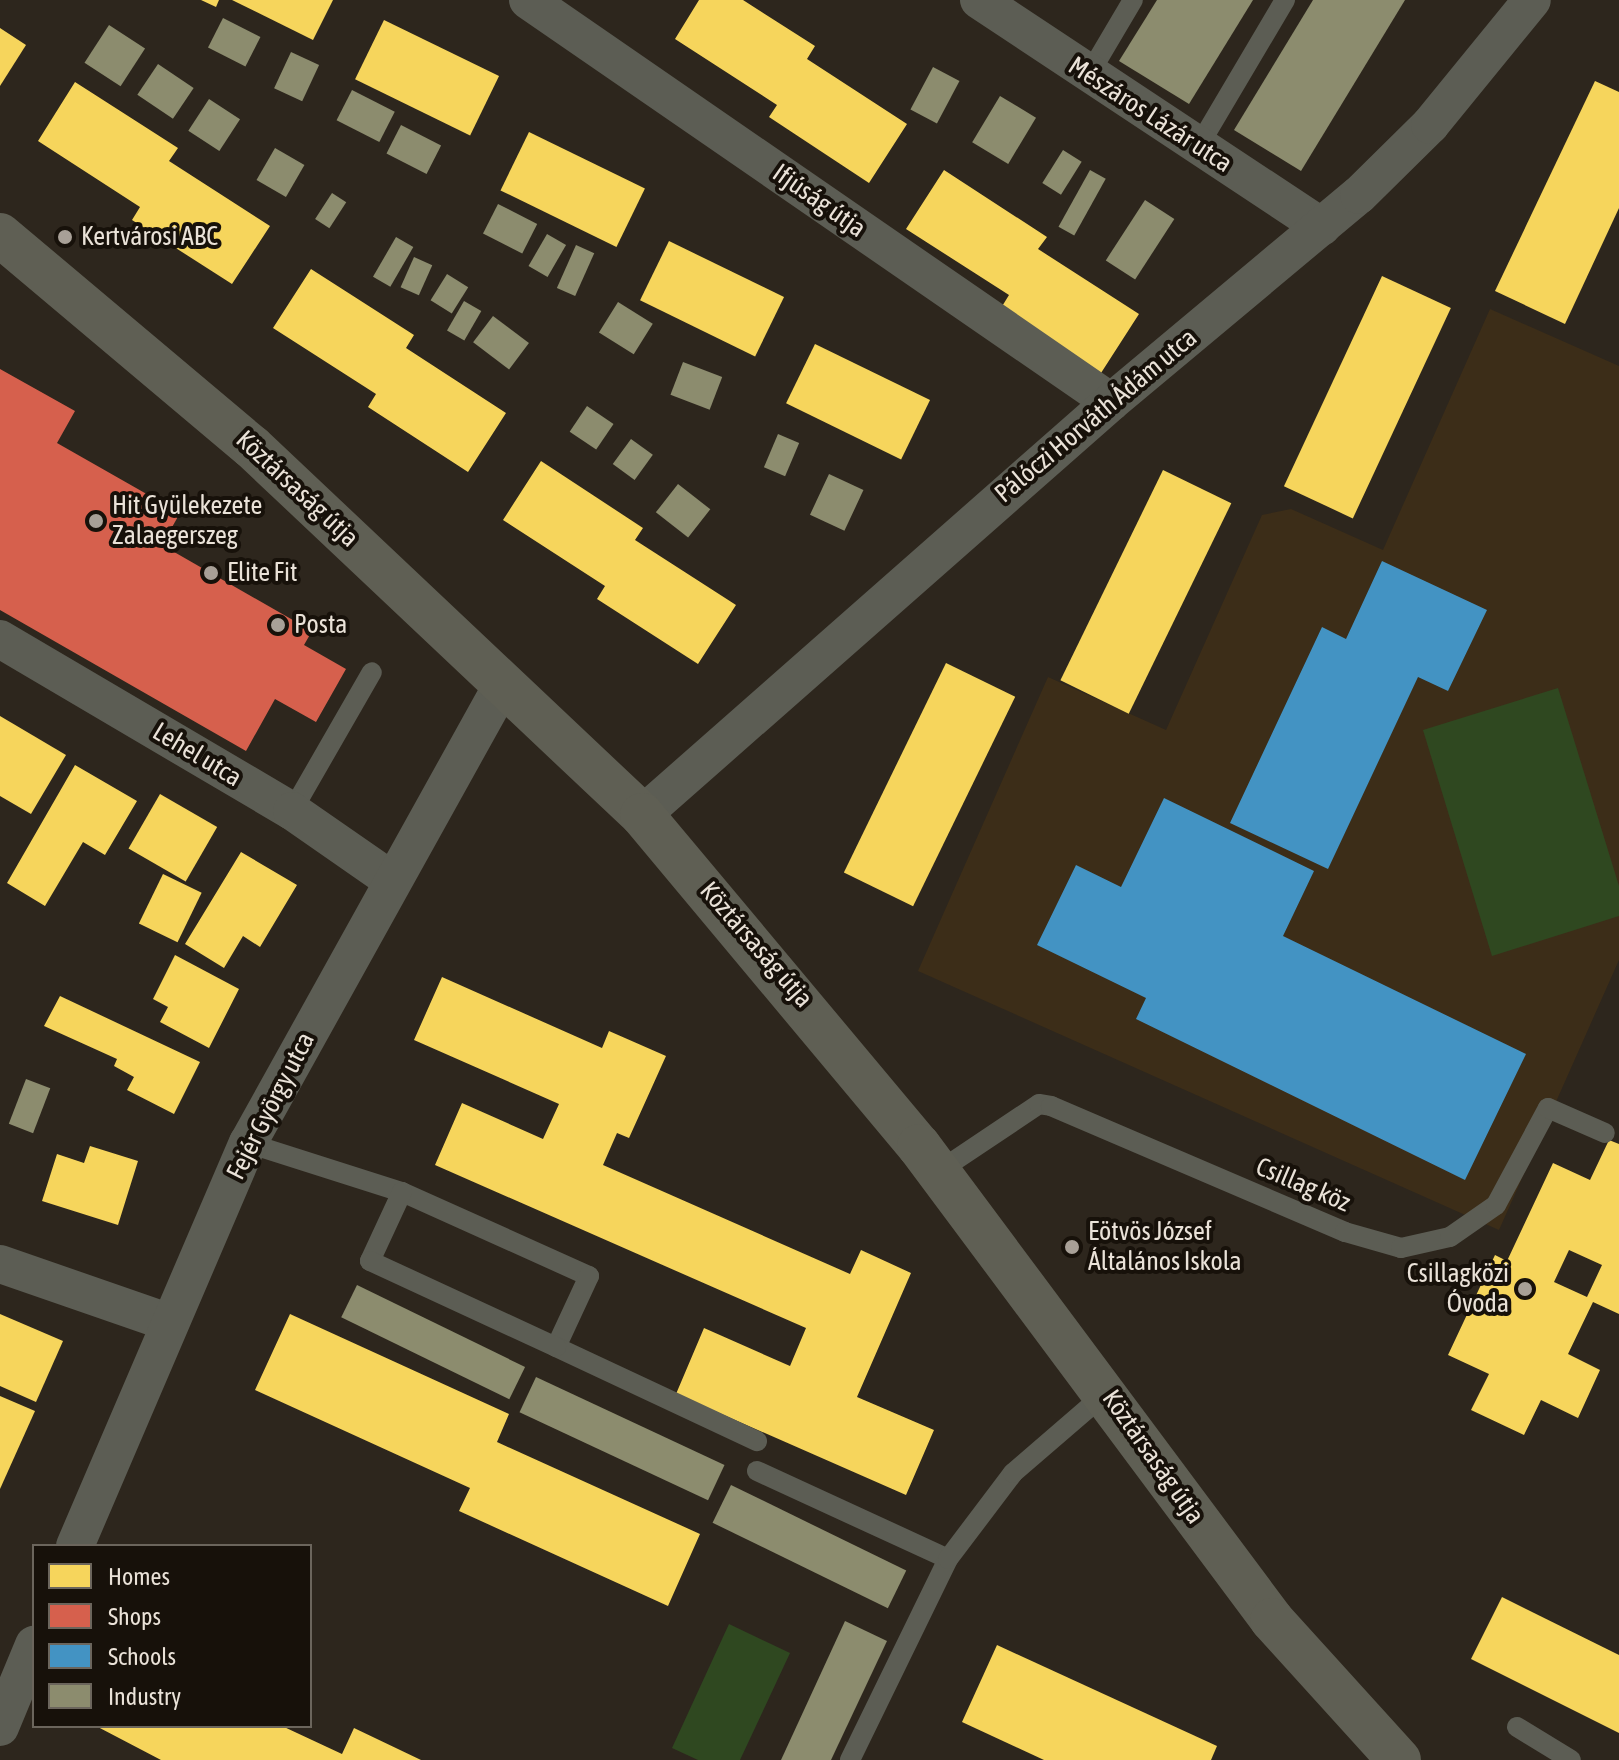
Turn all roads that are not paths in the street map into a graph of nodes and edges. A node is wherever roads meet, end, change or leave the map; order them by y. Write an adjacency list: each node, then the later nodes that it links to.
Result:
1 (528, 0): 10 (street, Ifjúság útja)
2 (979, 0): 6 (street, Mészáros Lázár utca)
3 (1133, 0): 6 (lane)
4 (1285, 0): 7 (lane)
5 (1532, 0): 8 (street, Pálóczi Horváth Ádám utca)
6 (1088, 76): 7 (street, Mészáros Lázár utca)
7 (1198, 147): 8 (street, Mészáros Lázár utca)
8 (1322, 227): 10 (street, Pálóczi Horváth Ádám utca)
9 (0, 235): 13 (street, Köztársaság útja)
10 (1111, 402): 15 (street, Pálóczi Horváth Ádám utca)
11 (0, 639): 14 (street, Lehel utca)
12 (372, 672): 14 (lane)
13 (503, 684): 15 (street, Köztársaság útja); 16 (street, Fejér György utca)
14 (292, 811): 16 (street, Lehel utca)
15 (642, 815): 19 (street, Köztársaság útja)
16 (390, 879): 18 (street, Fejér György utca)
17 (1605, 1133): 19 (lane, Csillag köz)
18 (248, 1143): 20 (lane); 22 (street, Fejér György utca)
19 (939, 1171): 24 (street, Köztársaság útja)
20 (402, 1192): 23 (lane); 23 (lane)
21 (0, 1264): 22 (street)
22 (170, 1323): 27 (street, Fejér György utca)
23 (556, 1347): 25 (lane)
24 (1108, 1391): 28 (lane); 33 (street, Köztársaság útja)
25 (757, 1441)
26 (757, 1471): 28 (lane)
27 (76, 1544)
28 (948, 1559): 32 (lane)
29 (32, 1650): 30 (street)
30 (0, 1727)
31 (1517, 1727): 34 (lane)
32 (850, 1760)
33 (1399, 1760)
34 (1571, 1760)

